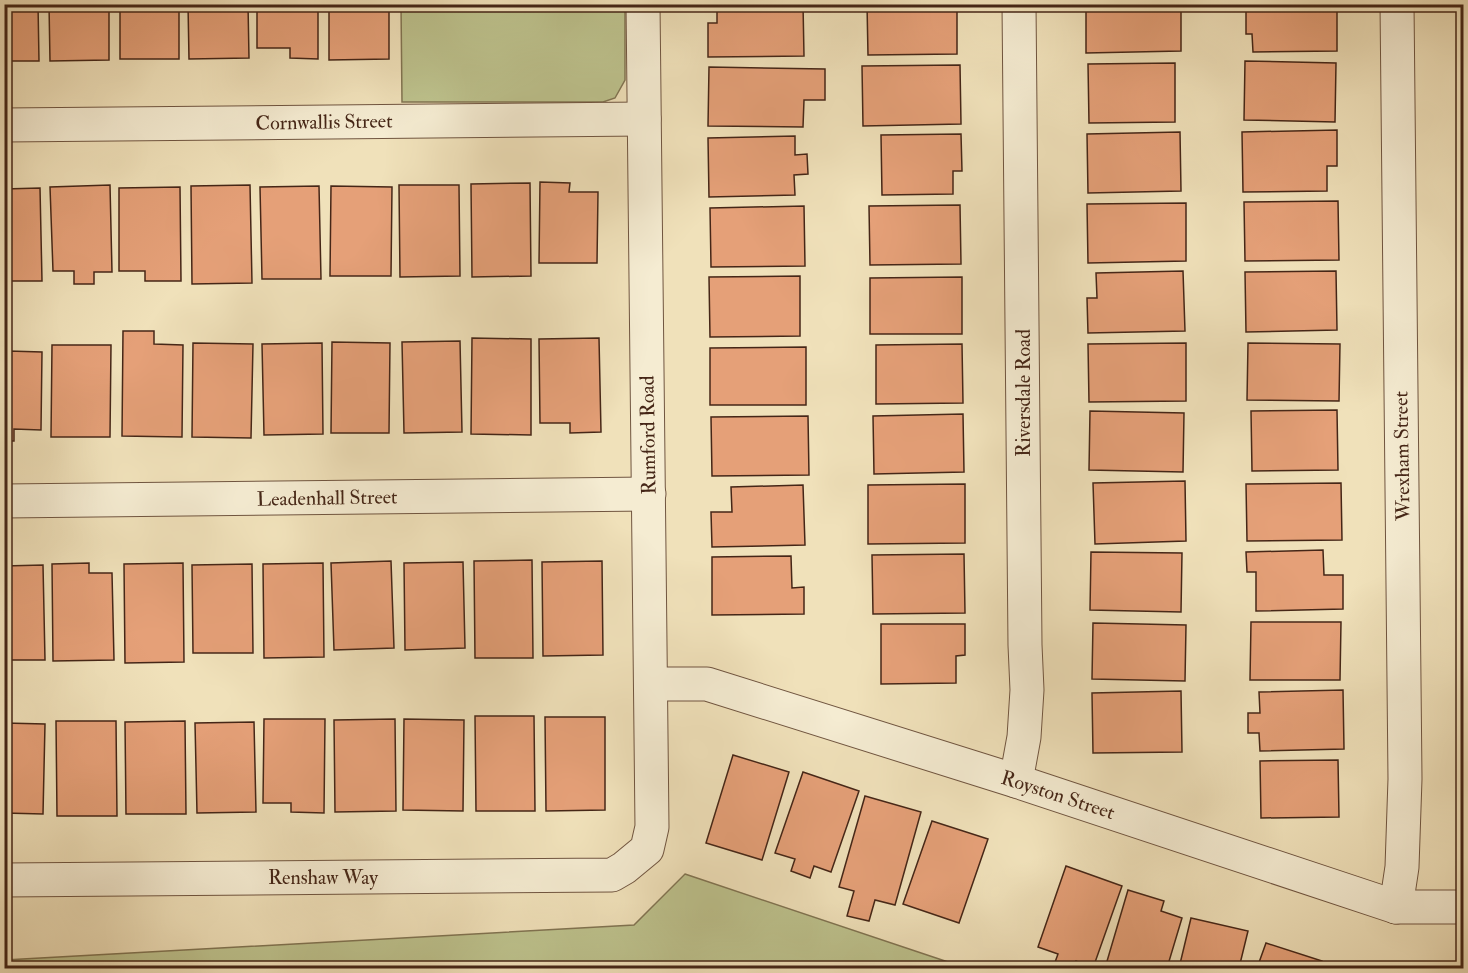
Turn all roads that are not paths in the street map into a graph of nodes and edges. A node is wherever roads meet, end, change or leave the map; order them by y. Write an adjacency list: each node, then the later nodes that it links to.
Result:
1 (642, 4): 4 (street, Rumford Road)
2 (1019, 4): 9 (street, Riversdale Road)
3 (1397, 4): 12 (street, Wrexham Street)
4 (644, 119): 5 (street, Cornwallis Street); 6 (street, Rumford Road)
5 (4, 125)
6 (649, 494): 7 (street, Leadenhall Street); 8 (street, Rumford Road)
7 (4, 501)
8 (651, 684): 9 (street, Royston Street); 10 (street, Rumford Road)
9 (1016, 781): 12 (street, Royston Street)
10 (636, 859): 11 (street, Renshaw Way)
11 (4, 880)
12 (1396, 907): 13 (street, Royston Street)
13 (1464, 907)

